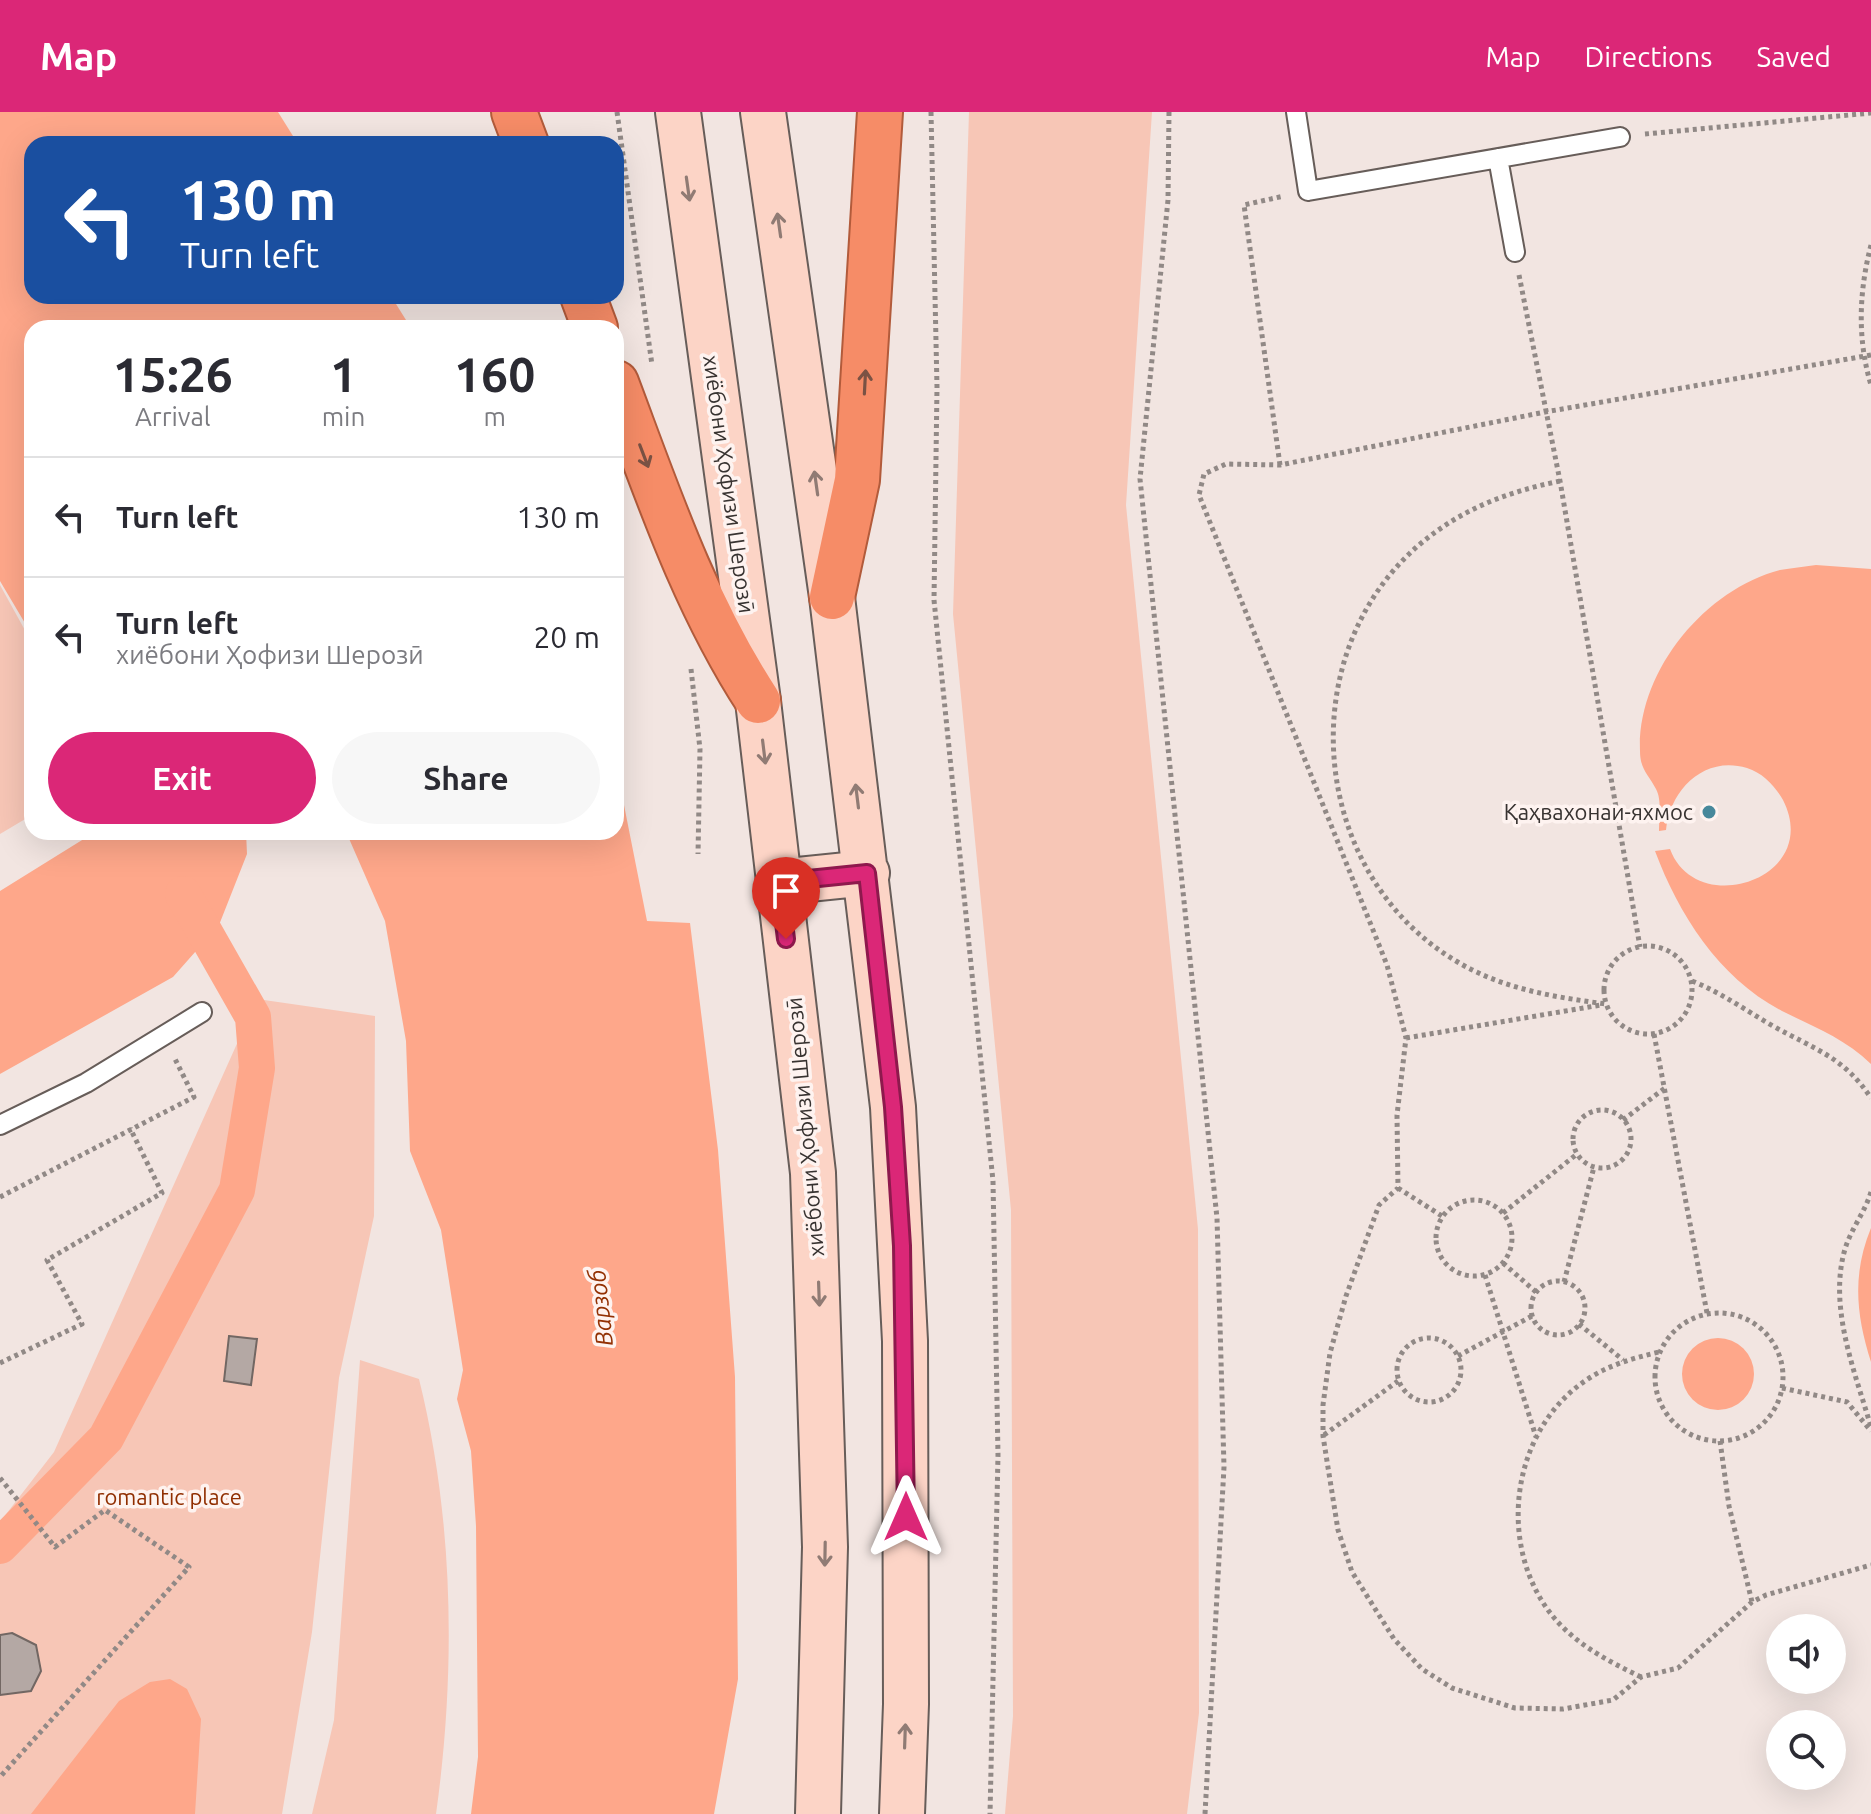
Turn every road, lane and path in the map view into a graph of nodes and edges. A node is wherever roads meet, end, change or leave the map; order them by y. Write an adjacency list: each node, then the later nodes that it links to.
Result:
1 (514, 112): 10 (highway)
2 (617, 112): 11 (path)
3 (678, 112): 26 (main road, хиёбони Ҳофизи Шерозӣ, one-way to 26)
4 (763, 112): 24 (main road, one-way to 4)
5 (880, 112): 24 (highway, one-way to 5)
6 (931, 112): 74 (path)
7 (1169, 112): 75 (path)
8 (1296, 112): 14 (lane)
9 (1871, 113): 12 (path)
10 (523, 136)
11 (619, 136)
12 (1620, 137): 13 (lane)
13 (1498, 158): 14 (lane); 17 (lane)
14 (1308, 191): 22 (path)
15 (624, 217): 19 (path)
16 (1871, 245): 18 (path)
17 (1515, 252): 21 (path)
18 (1868, 356): 20 (path); 21 (path)
19 (635, 382): 26 (highway, one-way to 26)
20 (1871, 385)
21 (1545, 412): 22 (path); 23 (path)
22 (1280, 465): 36 (path)
23 (1560, 481): 30 (path); 32 (path)
24 (832, 597): 28 (main road, one-way to 24)
25 (687, 657): 27 (path)
26 (758, 701): 29 (main road, хиёбони Ҳофизи Шерозӣ, one-way to 29)
27 (698, 854)
28 (867, 873): 29 (main road); 73 (main road, one-way to 28)
29 (779, 882): 72 (main road, хиёбони Ҳофизи Шерозӣ, one-way to 72)
30 (1640, 947): 31 (path); 32 (path)
31 (1692, 981): 34 (path); 38 (path)
32 (1606, 1004): 34 (path); 36 (path)
33 (202, 1012): 35 (lane)
34 (1654, 1034): 37 (path)
35 (164, 1035): 40 (lane); 41 (path)
36 (1406, 1038): 44 (path)
37 (1665, 1088): 39 (path); 53 (path)
38 (1871, 1098)
39 (1623, 1120): 42 (path); 43 (path)
40 (0, 1125)
41 (130, 1128): 46 (path); 60 (path)
42 (1577, 1154): 43 (path); 47 (path)
43 (1594, 1167): 51 (path)
44 (1398, 1188): 48 (path); 64 (path)
45 (1871, 1192): 63 (path)
46 (0, 1197)
47 (1503, 1213): 48 (path); 49 (path)
48 (1442, 1216): 50 (path)
49 (1503, 1263): 50 (path); 52 (path)
50 (1485, 1275): 56 (path)
51 (1564, 1282): 52 (path); 55 (path)
52 (1536, 1292): 54 (path)
53 (1707, 1313): 57 (path); 62 (path)
54 (1532, 1316): 55 (path); 56 (path)
55 (1579, 1324): 59 (path)
56 (1504, 1332): 58 (path); 65 (path)
57 (1659, 1352): 59 (path); 66 (path)
58 (1458, 1356): 61 (path); 61 (path)
59 (1623, 1360): 65 (path)
60 (0, 1363)
61 (1398, 1381): 64 (path)
62 (1782, 1388): 63 (path); 66 (path)
63 (1871, 1429)
64 (1323, 1436): 70 (path)
65 (1536, 1437): 70 (path)
66 (1720, 1441): 69 (path)
67 (0, 1478): 71 (path)
68 (1871, 1565): 69 (path)
69 (1752, 1602): 70 (path)
70 (1641, 1677)
71 (0, 1777)
72 (818, 1814)
73 (902, 1814)
74 (990, 1814)
75 (1205, 1814)

